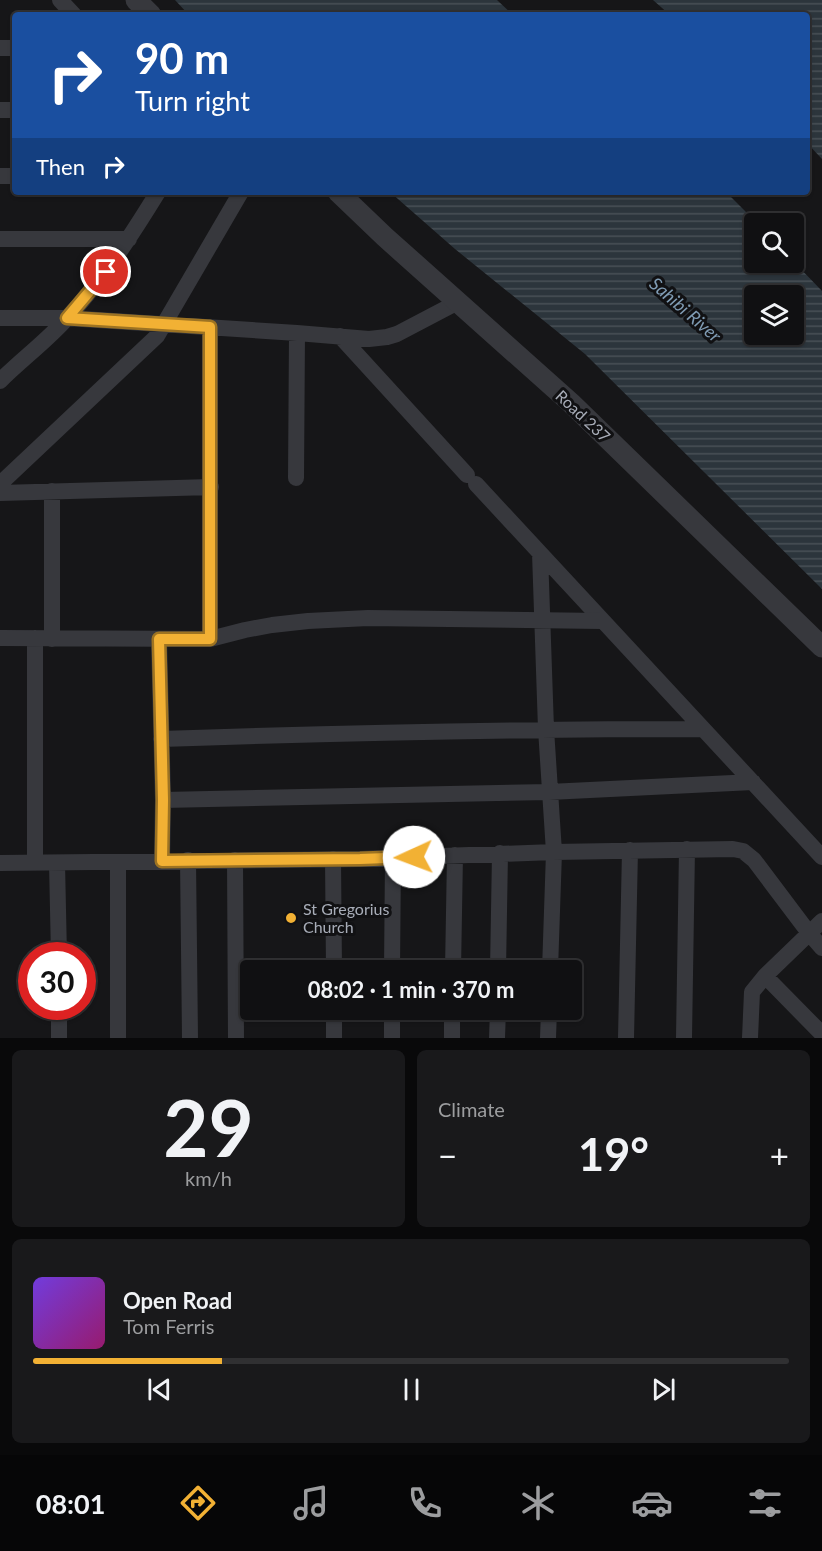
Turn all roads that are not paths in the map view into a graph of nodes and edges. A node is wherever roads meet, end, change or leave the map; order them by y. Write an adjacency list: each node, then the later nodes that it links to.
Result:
1 (60, 0): 3 (street)
2 (136, 0): 4 (street)
3 (71, 12)
4 (148, 12)
5 (156, 195): 9 (street)
6 (240, 195): 13 (street)
7 (341, 195): 10 (street, Road 237)
8 (0, 239): 9 (street)
9 (129, 239): 12 (street)
10 (458, 302): 16 (street); 30 (street, Road 237)
11 (0, 318): 12 (street)
12 (67, 318): 13 (street); 17 (street)
13 (164, 324): 14 (street); 19 (street)
14 (210, 327): 15 (street); 20 (street)
15 (297, 333): 16 (street); 18 (street)
16 (340, 336): 23 (street)
17 (0, 381)
18 (296, 478)
19 (0, 484)
20 (210, 487): 21 (street); 29 (street)
21 (52, 491): 22 (street); 27 (street)
22 (0, 493)
23 (540, 553): 24 (street); 25 (street)
24 (542, 620): 25 (street); 29 (street); 31 (street)
25 (602, 621): 32 (street)
26 (0, 638): 27 (street)
27 (43, 639): 28 (street); 51 (street)
28 (159, 639): 29 (street); 33 (street)
29 (210, 639)
30 (822, 647)
31 (546, 729): 32 (street); 33 (street); 35 (street)
32 (703, 729): 34 (street)
33 (161, 739): 36 (street)
34 (753, 782): 35 (street); 42 (street)
35 (549, 792): 36 (street); 39 (street)
36 (163, 800): 47 (street)
37 (687, 849): 38 (street); 53 (street); 79 (street)
38 (630, 850): 39 (street); 78 (street)
39 (554, 852): 40 (street); 60 (street)
40 (500, 854): 41 (street); 59 (street)
41 (455, 855): 43 (street); 58 (street)
42 (822, 857)
43 (393, 858): 44 (street); 57 (street)
44 (333, 859): 46 (street); 56 (street)
45 (188, 860): 46 (street); 47 (street); 71 (street)
46 (235, 860): 72 (street)
47 (162, 861): 49 (street)
48 (57, 862): 49 (street); 51 (street); 54 (street)
49 (118, 862): 70 (street)
50 (0, 863): 51 (street)
51 (35, 863)
52 (822, 921): 53 (street)
53 (809, 933): 55 (street); 61 (street)
54 (59, 942)
55 (822, 948)
56 (334, 960)
57 (392, 960)
58 (453, 960)
59 (498, 960)
60 (550, 960)
61 (765, 976): 68 (street); 80 (street)
62 (59, 1020): 69 (street)
63 (334, 1020): 73 (street)
64 (392, 1020): 74 (street)
65 (452, 1020): 75 (street)
66 (498, 1020): 76 (street)
67 (549, 1020): 77 (street)
68 (822, 1034)
69 (59, 1038)
70 (118, 1038)
71 (190, 1038)
72 (236, 1038)
73 (334, 1038)
74 (392, 1038)
75 (452, 1038)
76 (498, 1038)
77 (548, 1038)
78 (626, 1038)
79 (684, 1038)
80 (750, 1038)

